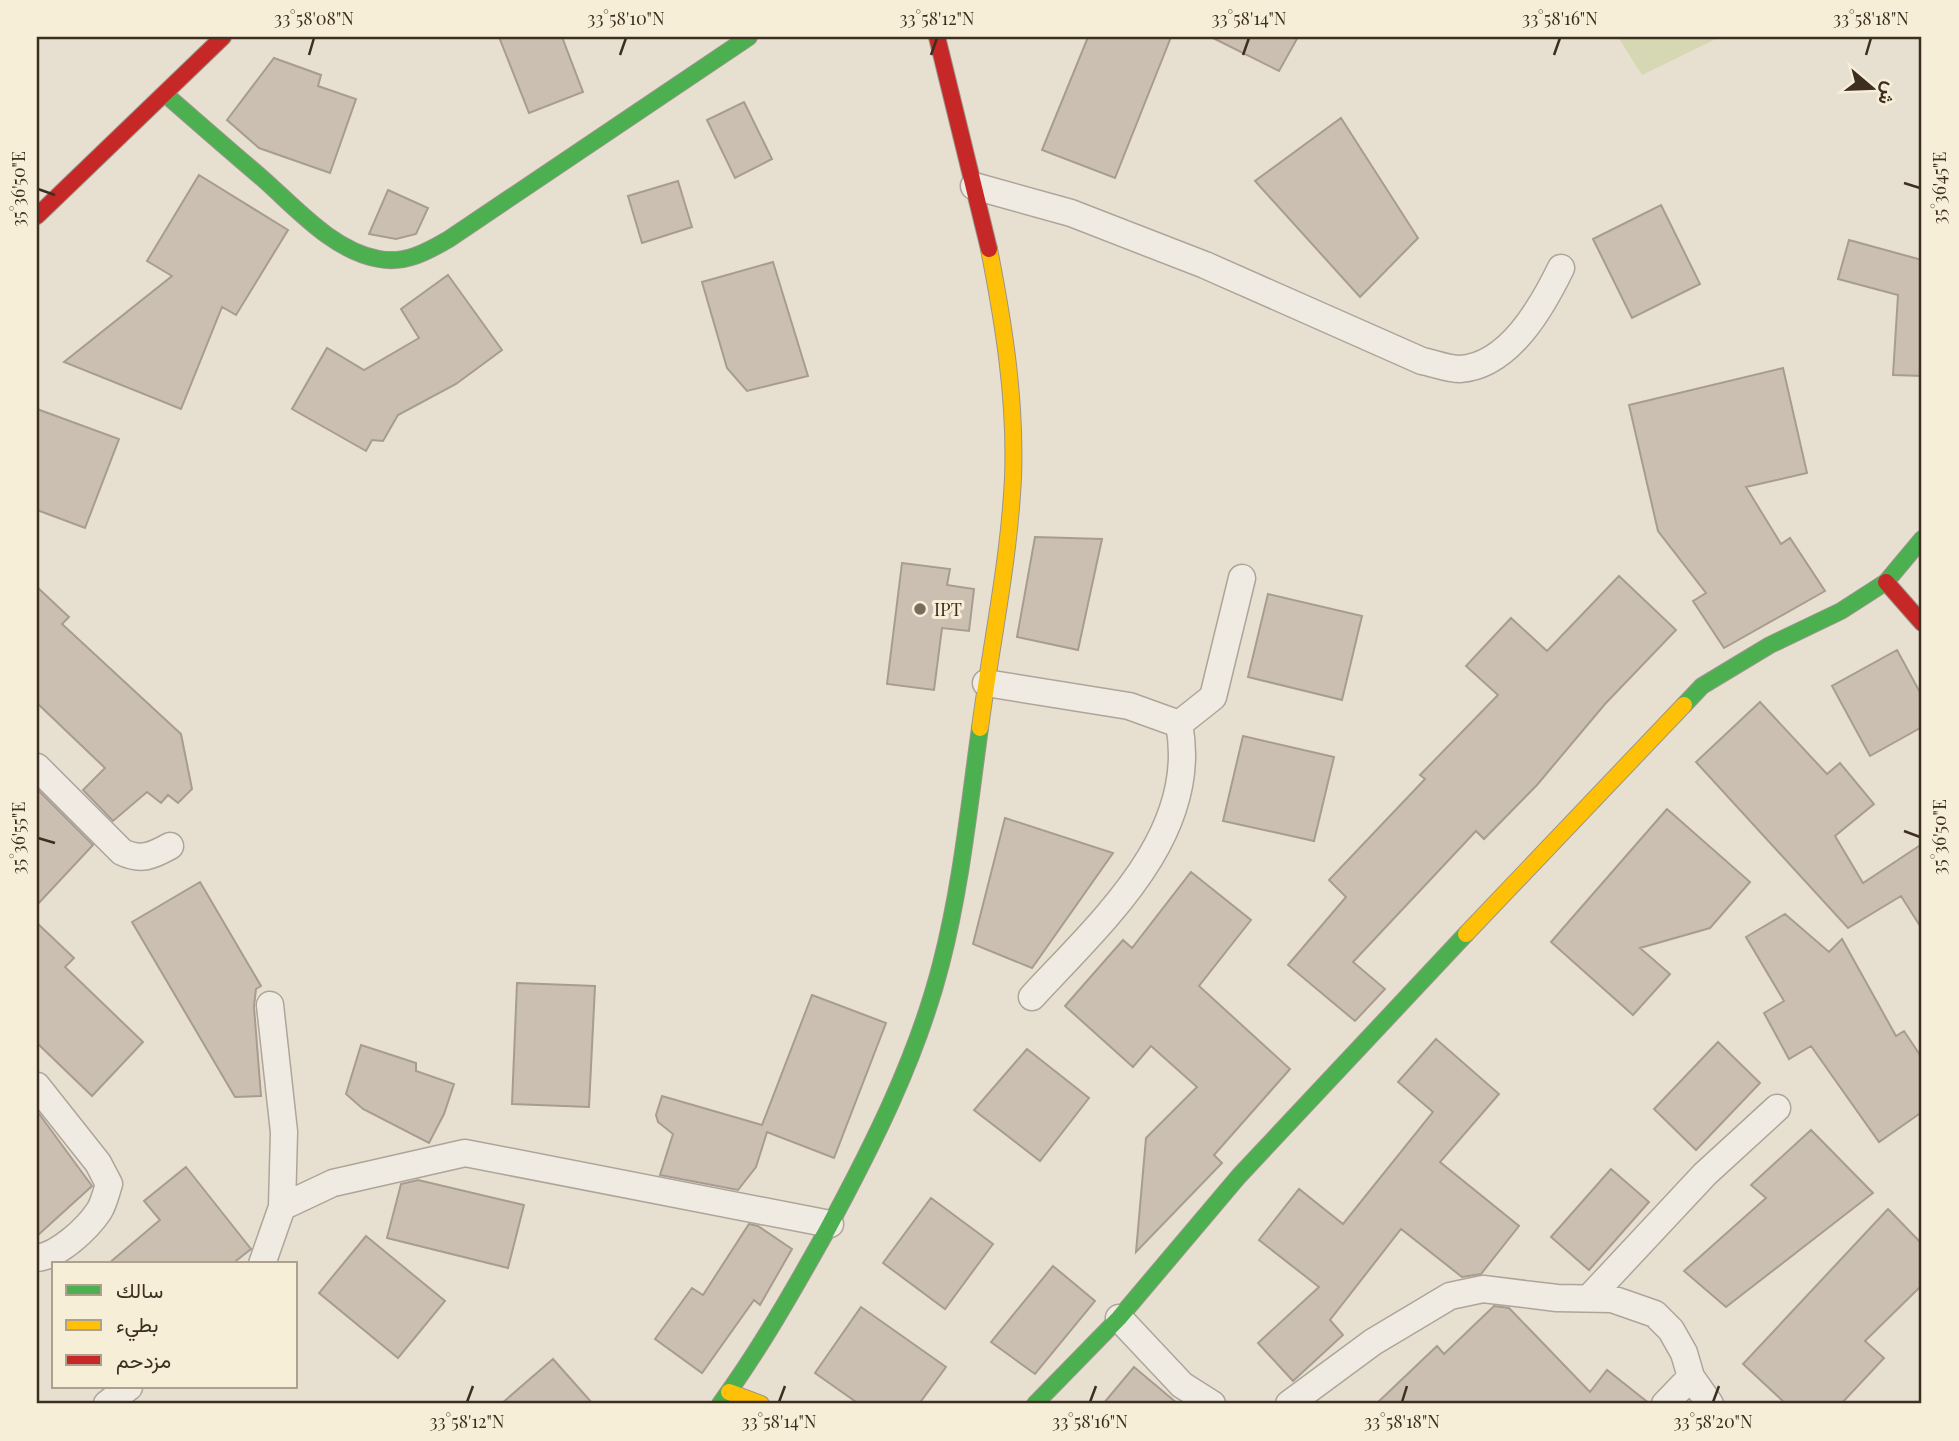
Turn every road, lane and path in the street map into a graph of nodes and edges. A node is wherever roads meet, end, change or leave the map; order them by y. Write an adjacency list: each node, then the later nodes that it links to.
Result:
1 (223, 37): 4 (street)
2 (748, 37): 4 (street)
3 (937, 37): 5 (street)
4 (165, 94): 6 (street)
5 (974, 186): 7 (street); 12 (street)
6 (37, 216)
7 (1561, 268)
8 (1922, 539): 10 (street)
9 (1242, 578): 13 (street)
10 (1886, 582): 11 (street); 25 (street)
11 (1922, 623)
12 (986, 683): 13 (street); 21 (street)
13 (1179, 724): 16 (street)
14 (37, 767): 15 (street)
15 (170, 846)
16 (1032, 997)
17 (270, 1005): 20 (street)
18 (37, 1086): 22 (street)
19 (1777, 1108): 24 (street)
20 (282, 1207): 21 (street); 23 (street)
21 (830, 1224): 28 (street)
22 (37, 1258)
23 (263, 1262)
24 (1590, 1297): 26 (street); 33 (street)
25 (1119, 1318): 31 (street); 32 (street)
26 (1691, 1377): 34 (street); 35 (street)
27 (128, 1388): 29 (street)
28 (724, 1398): 30 (street)
29 (107, 1404)
30 (761, 1404)
31 (1035, 1404)
32 (1212, 1404)
33 (1289, 1404)
34 (1665, 1404)
35 (1710, 1404)

